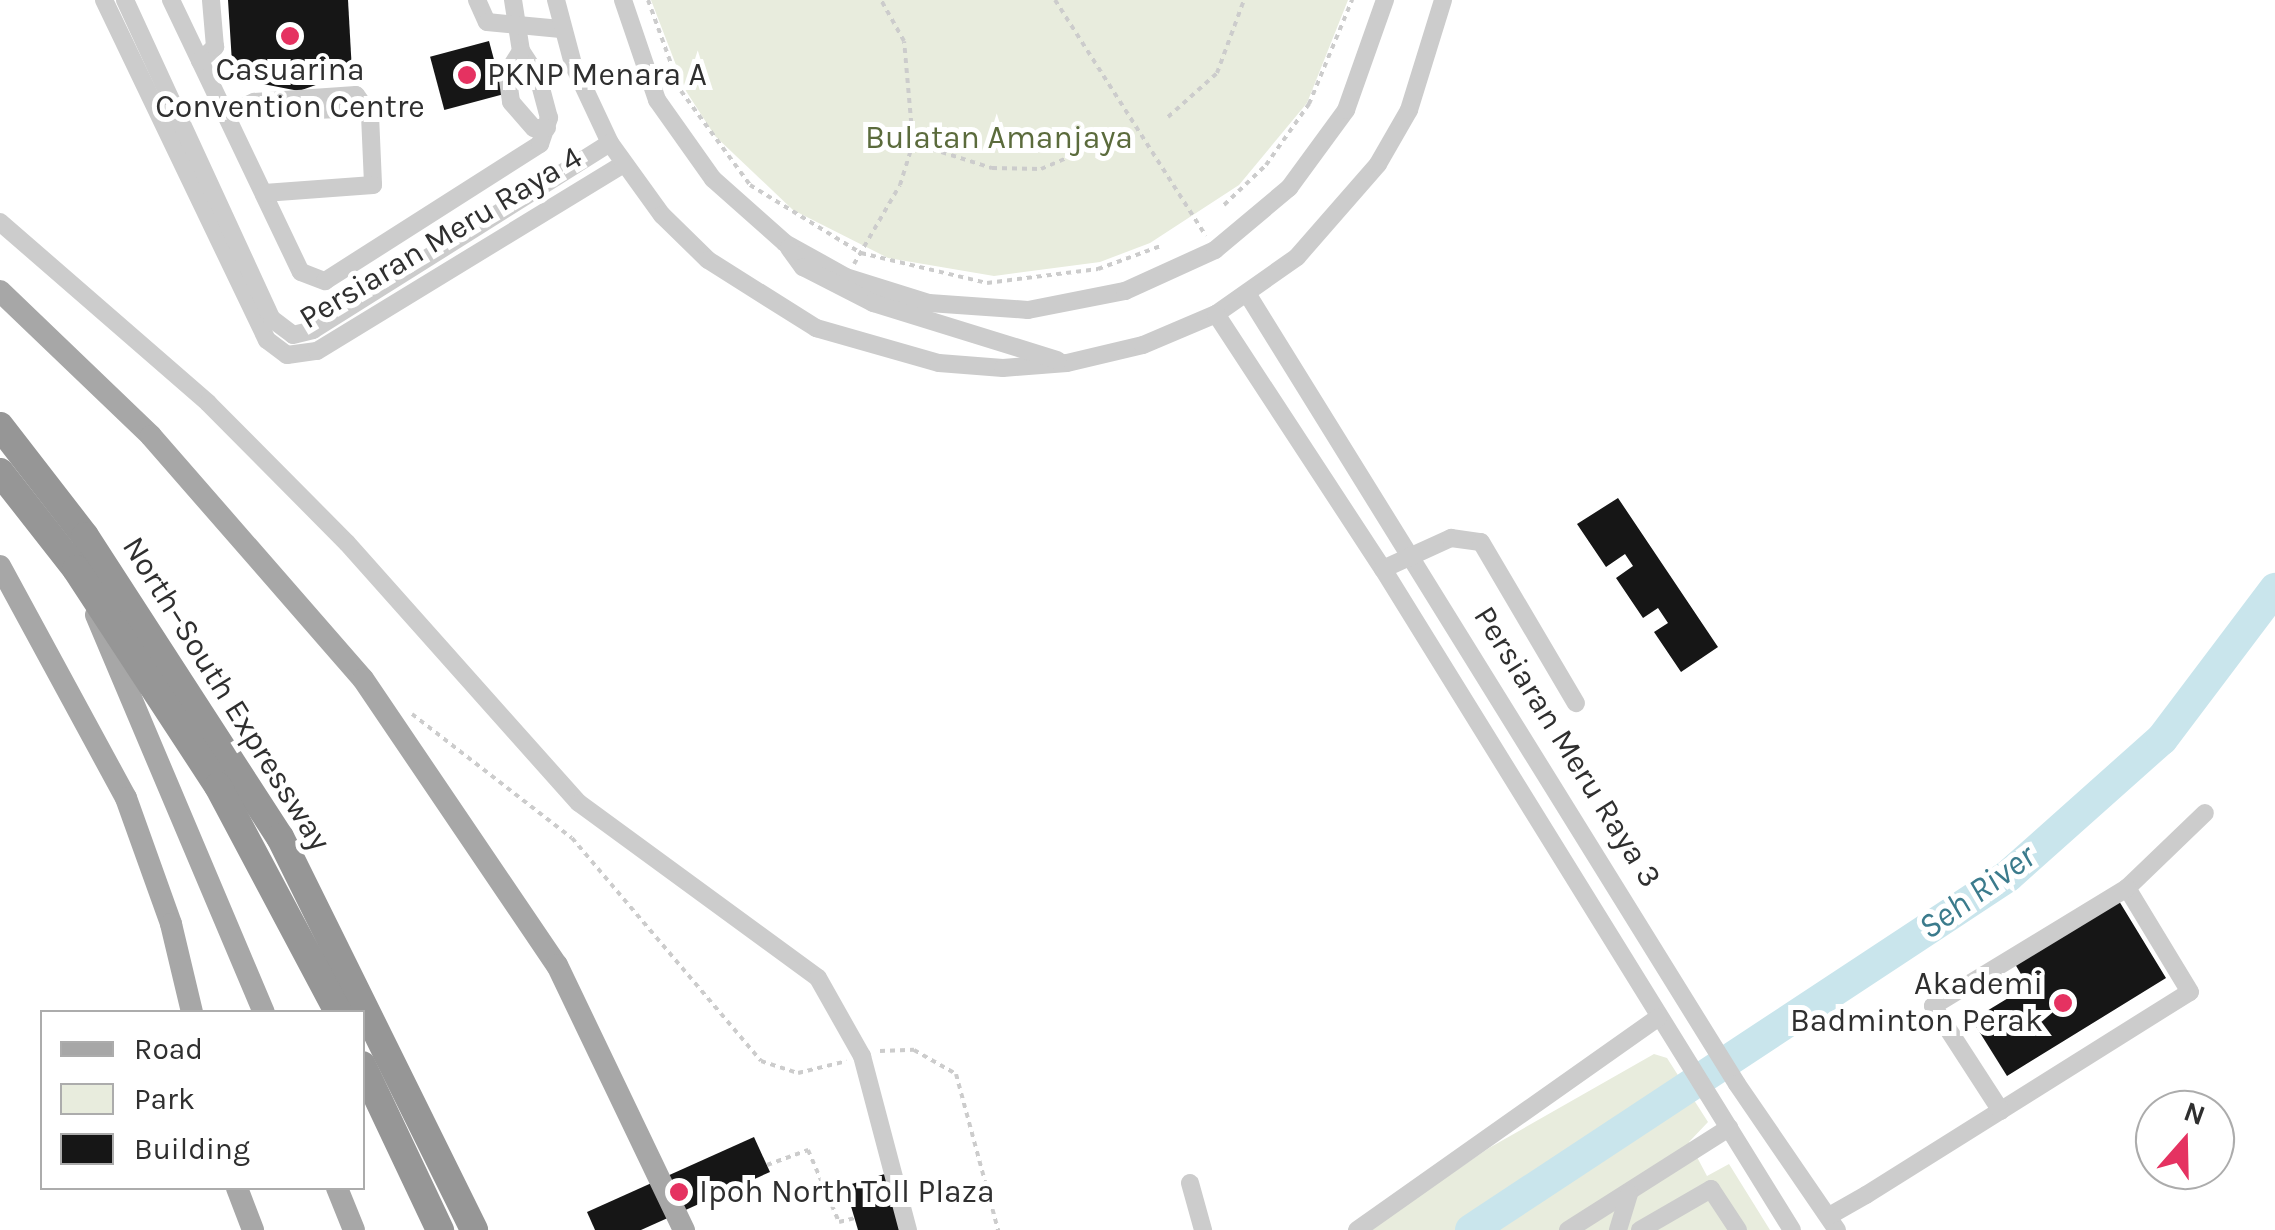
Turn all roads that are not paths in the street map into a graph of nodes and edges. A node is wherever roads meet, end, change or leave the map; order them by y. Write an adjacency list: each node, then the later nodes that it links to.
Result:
1 (104, 0): 26 (street)
2 (125, 0): 25 (street)
3 (171, 0): 14 (street)
4 (211, 0): 14 (street)
5 (477, 0): 11 (street)
6 (514, 0): 11 (street)
7 (556, 0): 12 (street)
8 (622, 0): 21 (street)
9 (1385, 0): 21 (street)
10 (1444, 0): 23 (street)
11 (515, 27): 12 (street); 13 (street)
12 (562, 30): 17 (street)
13 (521, 51): 16 (street); 16 (street)
14 (200, 60): 15 (street)
15 (233, 113): 19 (street); 19 (street)
16 (547, 128): 19 (street)
17 (610, 143): 18 (street); 25 (street, Persiaran Meru Raya 4)
18 (623, 164): 26 (street, Persiaran Meru Raya 4); 27 (street)
19 (264, 193)
20 (0, 222): 55 (street)
21 (786, 243): 27 (street)
22 (0, 291): 54 (main road)
23 (1248, 295): 24 (street); 30 (street, Persiaran Meru Raya 3)
24 (1216, 314): 27 (street); 33 (street, Persiaran Meru Raya 3)
25 (293, 335): 26 (street)
26 (287, 354)
27 (1067, 363)
28 (0, 426): 53 (highway, North–South Expressway)
29 (0, 472): 32 (highway, North–South Expressway)
30 (1413, 554): 33 (street); 34 (street); 48 (street, Persiaran Meru Raya 3)
31 (0, 566): 37 (main road)
32 (76, 568): 38 (main road); 39 (highway, North–South Expressway)
33 (1383, 569): 40 (street, Persiaran Meru Raya 3)
34 (1576, 703)
35 (2205, 813): 36 (street)
36 (2127, 888): 42 (street); 42 (street)
37 (192, 1010)
38 (263, 1010)
39 (337, 1010)
40 (1658, 1018): 43 (street, Persiaran Meru Raya 3); 57 (street)
41 (365, 1071): 52 (highway)
42 (2001, 1111): 48 (street)
43 (1729, 1128): 47 (street); 61 (street, Persiaran Meru Raya 3)
44 (1190, 1183): 56 (street)
45 (237, 1190): 50 (main road)
46 (337, 1190): 51 (main road)
47 (1630, 1194): 49 (street); 58 (street)
48 (1833, 1223)
49 (1574, 1228)
50 (252, 1230)
51 (354, 1230)
52 (440, 1230)
53 (474, 1230)
54 (684, 1230)
55 (908, 1230)
56 (1203, 1230)
57 (1357, 1230)
58 (1618, 1230)
59 (1640, 1230): 60 (street)
60 (1738, 1230)
61 (1792, 1230)

